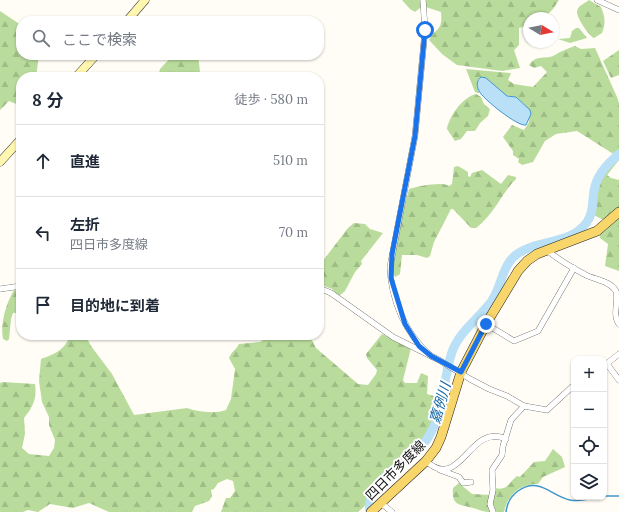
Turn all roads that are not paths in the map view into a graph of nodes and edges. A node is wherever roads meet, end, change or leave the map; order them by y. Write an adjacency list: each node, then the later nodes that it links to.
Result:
1 (145, 0): 5 (main road)
2 (423, 0): 19 (street)
3 (597, 0): 4 (street)
4 (619, 10)
5 (131, 16)
6 (91, 60): 7 (main road)
7 (81, 72)
8 (16, 144): 9 (main road)
9 (0, 162)
10 (619, 212): 11 (main road, 四日市多度線)
11 (547, 250): 12 (street); 16 (main road, 四日市多度線)
12 (574, 268): 16 (street); 17 (street)
13 (16, 287): 14 (street)
14 (0, 290)
15 (324, 290): 19 (street)
16 (486, 324): 22 (main road, 四日市多度線)
17 (619, 324)
18 (619, 354): 20 (street)
19 (431, 356): 22 (street)
20 (607, 364)
21 (607, 366): 23 (street)
22 (457, 370): 25 (street); 27 (main road, 四日市多度線)
23 (619, 380)
24 (571, 388): 25 (street)
25 (524, 406): 26 (street)
26 (506, 439): 28 (street); 32 (street)
27 (426, 461): 28 (street); 30 (main road, 四日市多度線)
28 (440, 470): 29 (street)
29 (471, 482)
30 (376, 507): 31 (street)
31 (392, 512)
32 (493, 512)

